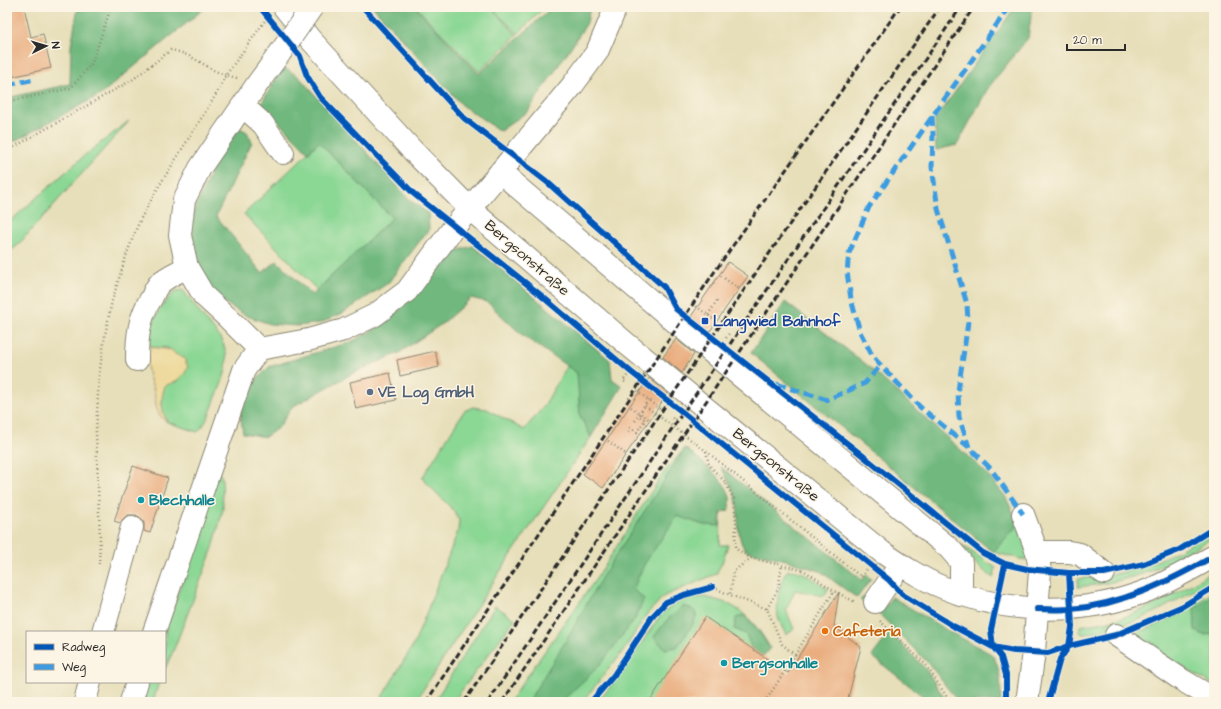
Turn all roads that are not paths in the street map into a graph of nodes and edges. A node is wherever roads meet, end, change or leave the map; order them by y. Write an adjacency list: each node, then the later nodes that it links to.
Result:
1 (312, 7): 4 (street, bridge)
2 (616, 7): 6 (street, Bergsonstraße)
3 (278, 10): 7 (street, Bergsonstraße)
4 (243, 106): 5 (street); 8 (street)
5 (283, 153)
6 (500, 172): 7 (street, Bergsonstraße); 17 (street)
7 (470, 209): 9 (street); 15 (street, Bergsonstraße)
8 (187, 267): 9 (street); 10 (street)
9 (259, 349): 21 (street)
10 (137, 360)
11 (1023, 514): 13 (street)
12 (132, 527): 20 (street)
13 (1037, 552): 16 (street); 19 (street)
14 (1214, 556): 19 (street, Bergsonstraße)
15 (900, 565): 17 (street, Bergsonstraße); 18 (street)
16 (1104, 573)
17 (961, 595): 19 (street, Bergsonstraße)
18 (869, 607)
19 (1037, 609): 28 (street)
20 (103, 631)
21 (154, 631)
22 (1116, 635): 25 (street)
23 (90, 683): 26 (street)
24 (137, 683): 27 (street)
25 (1206, 698)
26 (84, 702)
27 (130, 702)
28 (1027, 702)

